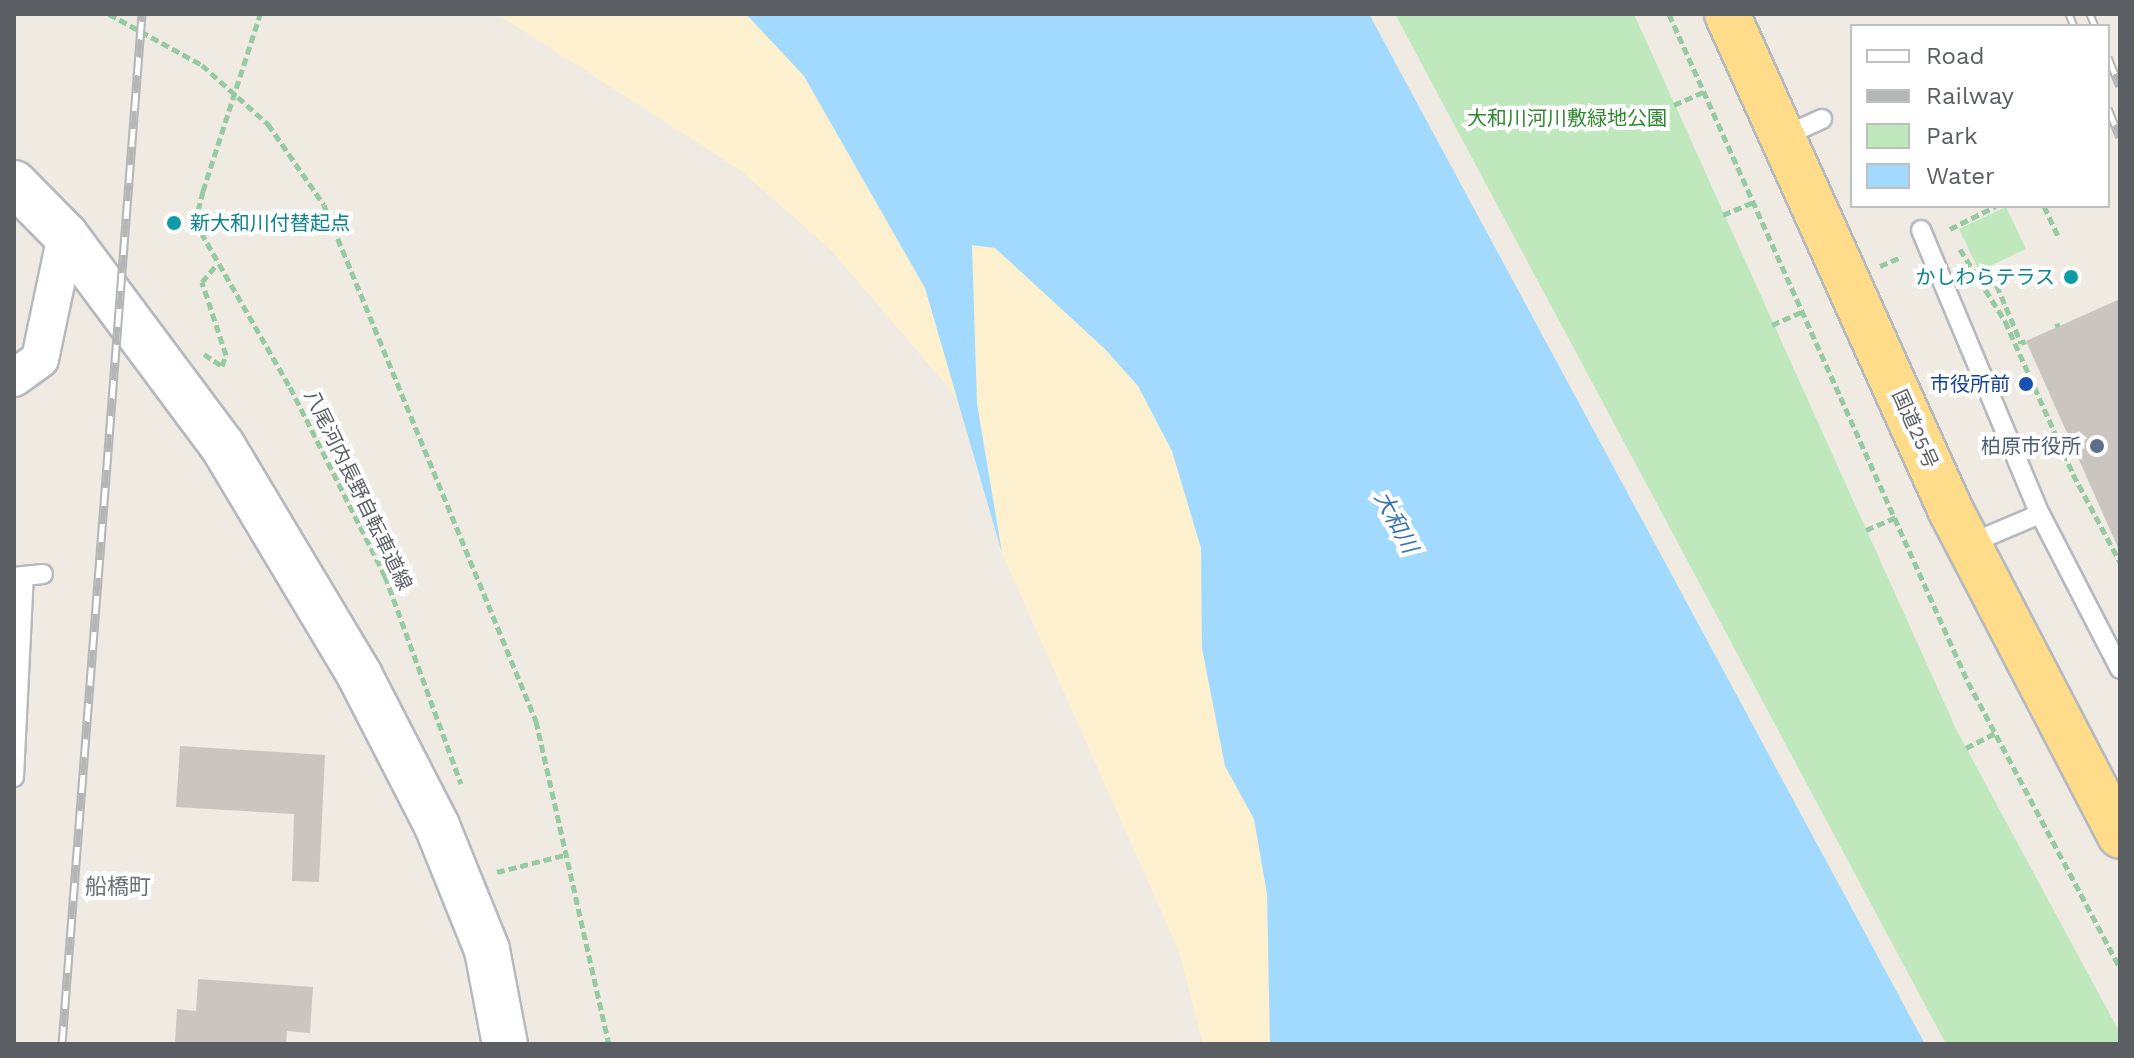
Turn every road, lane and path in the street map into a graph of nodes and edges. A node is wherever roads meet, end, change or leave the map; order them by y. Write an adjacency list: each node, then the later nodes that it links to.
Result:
1 (109, 14): 38 (path)
2 (260, 14): 18 (path, 八尾河内長野自転車道線, bridge)
3 (1669, 14): 5 (path)
4 (1727, 14): 8 (highway, 国道25号)
5 (1703, 92): 6 (path); 10 (path)
6 (1674, 105)
7 (1822, 119): 8 (lane)
8 (1782, 137): 29 (highway, 国道25号)
9 (14, 183): 15 (street)
10 (1753, 202): 13 (path); 21 (path)
11 (1991, 208): 20 (path)
12 (2045, 208): 16 (path)
13 (1723, 215)
14 (1921, 230): 26 (lane)
15 (66, 236): 25 (street); 43 (street)
16 (2058, 236)
17 (1901, 257): 19 (path)
18 (217, 264): 24 (path); 36 (path, 八尾河内長野自転車道線)
19 (1879, 266)
20 (1975, 281): 23 (path); 30 (path)
21 (1803, 311): 22 (path); 27 (path)
22 (1772, 325)
23 (2026, 341)
24 (195, 349)
25 (14, 378)
26 (2040, 514): 29 (lane); 32 (lane)
27 (1896, 517): 28 (path); 33 (path)
28 (1866, 530)
29 (1968, 544): 37 (highway, 国道25号)
30 (2120, 562)
31 (27, 575): 35 (lane)
32 (2120, 669)
33 (1996, 733): 34 (path); 42 (path)
34 (1966, 748)
35 (14, 777)
36 (465, 794)
37 (2120, 836)
38 (569, 854): 40 (path); 44 (path)
39 (489, 863): 40 (path)
40 (492, 874): 41 (path)
41 (496, 889)
42 (2120, 968)
43 (505, 1044)
44 (609, 1044)

